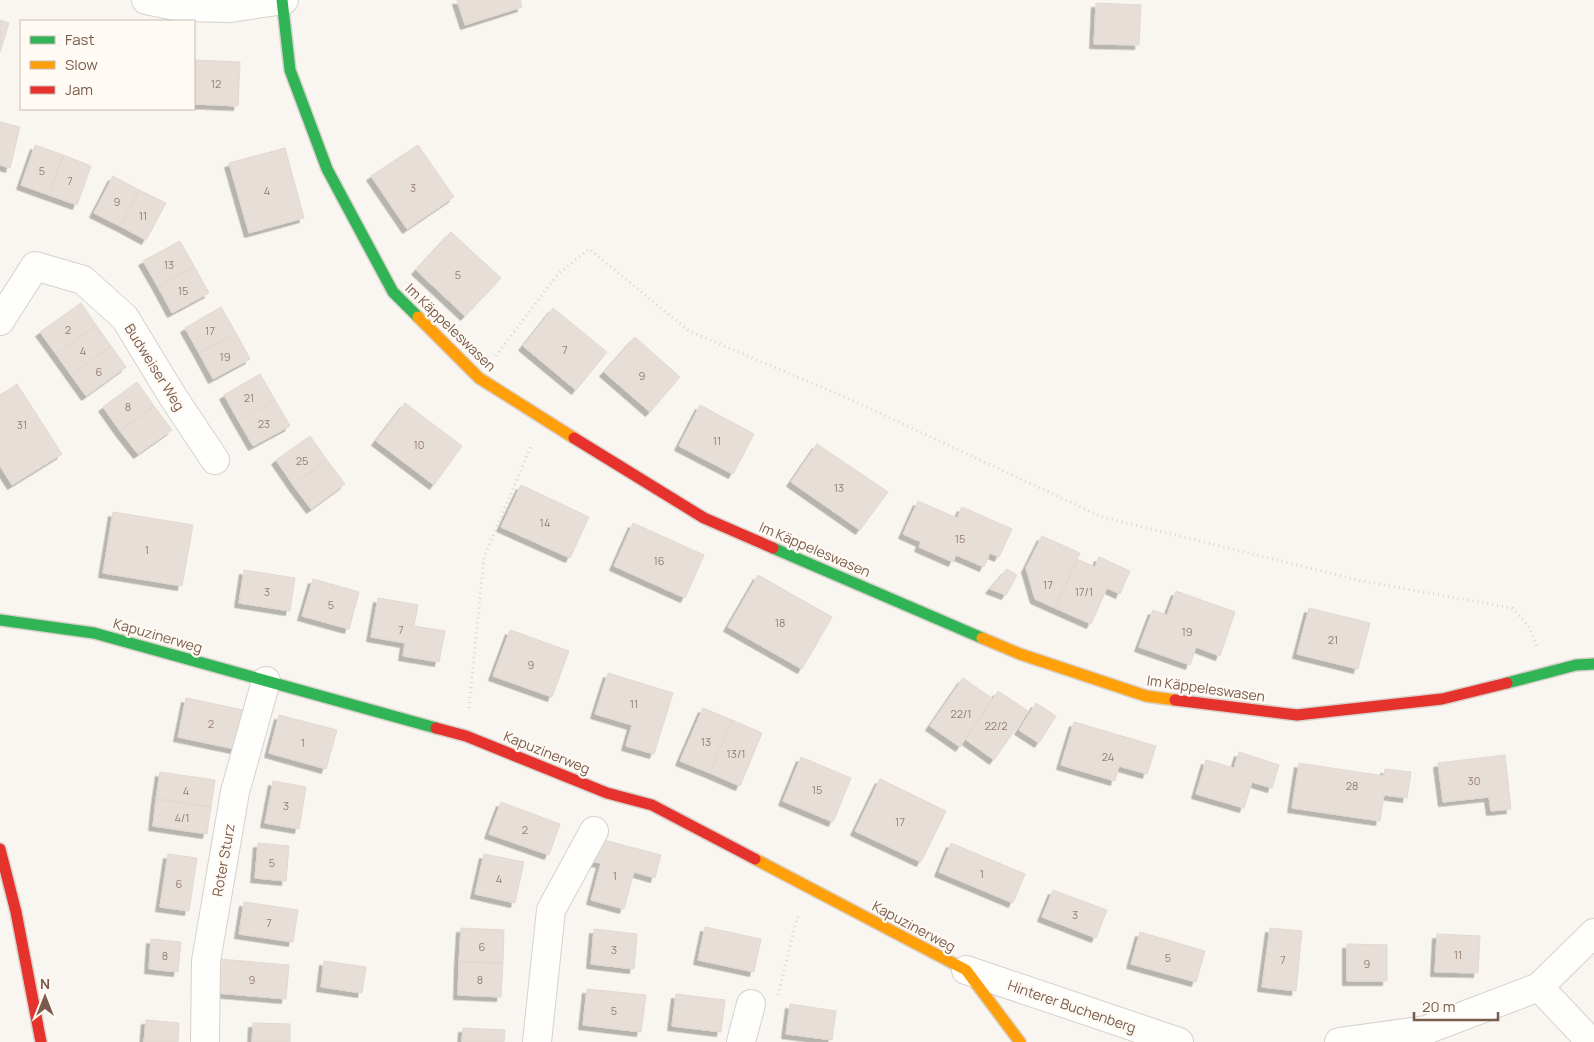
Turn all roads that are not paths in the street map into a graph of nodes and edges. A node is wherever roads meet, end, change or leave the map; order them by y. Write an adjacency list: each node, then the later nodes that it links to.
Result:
1 (146, 0): 2 (street)
2 (283, 0): 6 (street, Im Käppeleswasen)
3 (0, 321): 4 (street, Budweiser Weg)
4 (215, 460)
5 (0, 620): 7 (street, Kapuzinerweg)
6 (1594, 664)
7 (266, 681): 11 (street, Kapuzinerweg); 15 (street, Roter Sturz)
8 (594, 831): 16 (street)
9 (0, 849): 14 (street)
10 (1594, 933): 12 (street)
11 (966, 970): 18 (street, Kapuzinerweg); 19 (street, Hinterer Buchenberg)
12 (1539, 987): 20 (street); 21 (street)
13 (752, 1004): 17 (street)
14 (41, 1042)
15 (205, 1042)
16 (537, 1042)
17 (741, 1042)
18 (1020, 1042)
19 (1179, 1042)
20 (1339, 1042)
21 (1590, 1042)

